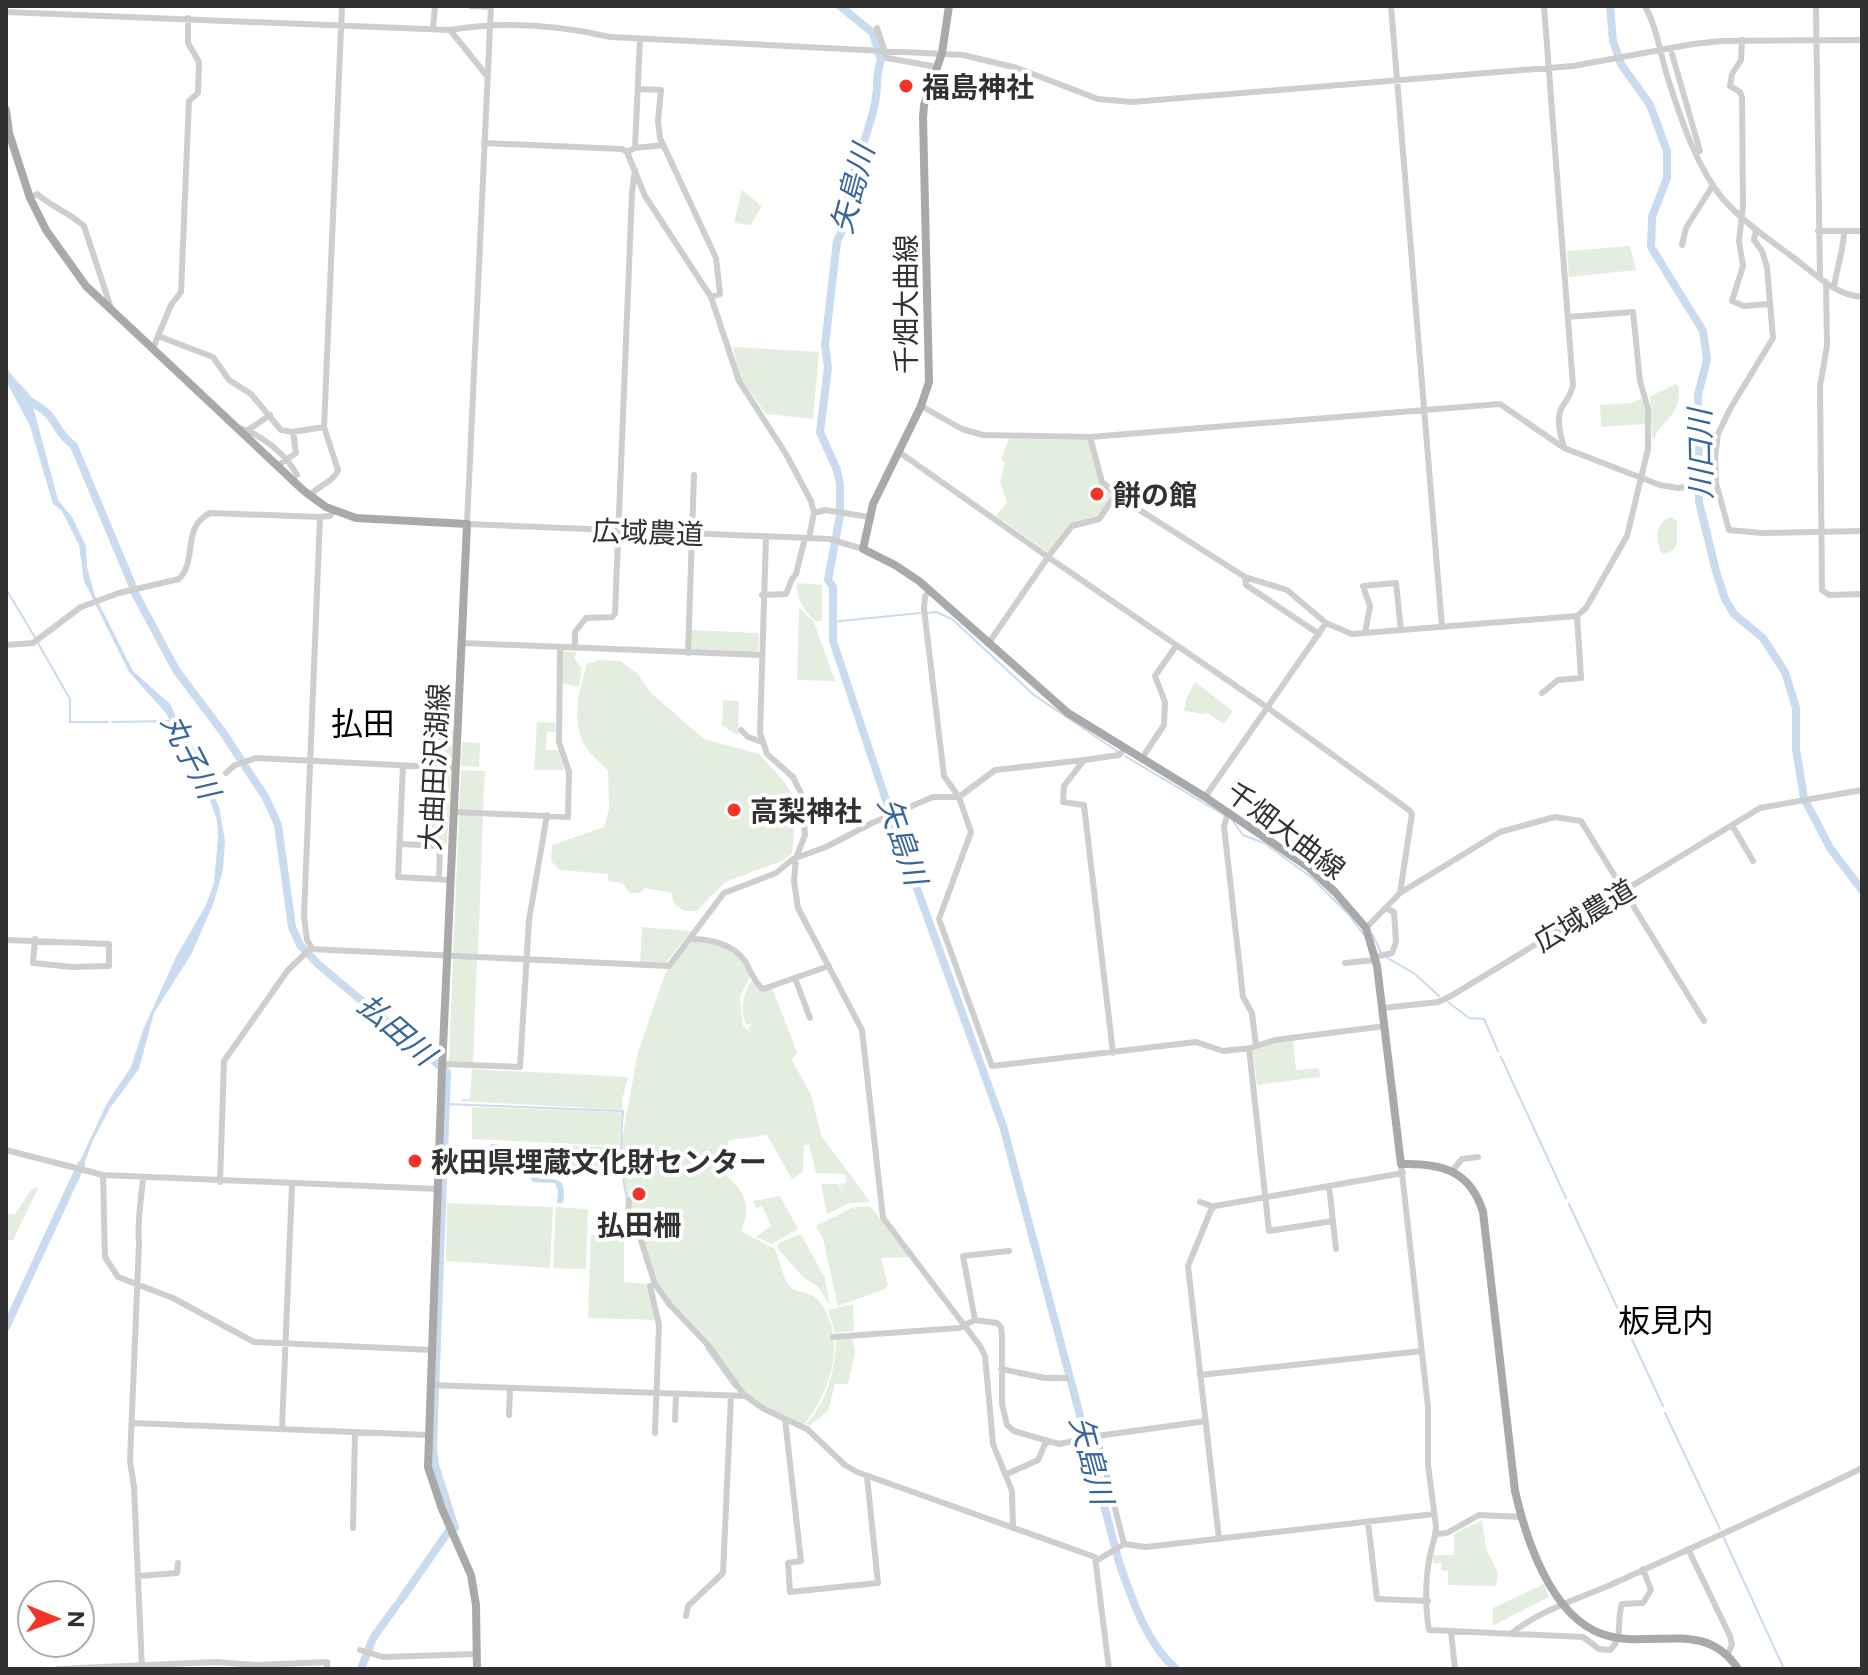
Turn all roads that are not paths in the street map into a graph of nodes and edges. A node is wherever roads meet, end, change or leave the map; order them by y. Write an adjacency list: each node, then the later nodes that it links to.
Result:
1 (116, 6): 13 (street)
2 (192, 6): 14 (street)
3 (342, 6): 16 (street)
4 (435, 6): 18 (street)
5 (471, 6): 6 (street)
6 (491, 6): 15 (street)
7 (949, 6): 26 (main road, 千畑大曲線)
8 (1391, 6): 31 (street)
9 (1544, 6): 29 (street)
10 (1645, 6): 25 (street)
11 (1816, 6): 22 (street)
12 (6, 12): 13 (street)
13 (116, 15): 14 (street)
14 (190, 18): 16 (street); 55 (street)
15 (490, 24): 19 (street); 20 (street); 30 (street)
16 (341, 25): 18 (street); 60 (street)
17 (877, 28): 24 (street)
18 (433, 29): 19 (street)
19 (450, 30): 30 (street)
20 (640, 39): 24 (street); 32 (street)
21 (1742, 40): 22 (street); 25 (street); 42 (street)
22 (1816, 40): 23 (street); 44 (street)
23 (1862, 40)
24 (886, 50): 26 (street); 28 (street)
25 (1660, 50): 29 (street); 39 (street)
26 (942, 53): 28 (main road, 千畑大曲線); 31 (street)
27 (1672, 54): 39 (street)
28 (937, 67): 57 (main road, 千畑大曲線)
29 (1548, 68): 31 (street); 54 (street)
30 (487, 76): 34 (street)
31 (1397, 80): 58 (street)
32 (638, 89): 35 (street); 36 (street)
33 (6, 110): 41 (main road)
34 (484, 143): 37 (street); 80 (street)
35 (663, 145): 36 (street); 50 (street)
36 (635, 148): 37 (street)
37 (627, 152): 38 (street)
38 (635, 170): 50 (street); 81 (street)
39 (1706, 174): 40 (street)
40 (1713, 185): 42 (street); 47 (street)
41 (30, 198): 53 (main road); 53 (street)
42 (1742, 217): 43 (street); 52 (street)
43 (1756, 230): 48 (street); 52 (street)
44 (1818, 231): 45 (street); 48 (street)
45 (1844, 231): 46 (street); 49 (street)
46 (1862, 231)
47 (1682, 245)
48 (1823, 279): 49 (street); 83 (street)
49 (1834, 288): 51 (street)
50 (711, 297): 77 (street)
51 (1862, 297)
52 (1770, 304): 73 (street)
53 (113, 313): 56 (main road)
54 (1568, 317): 64 (street); 72 (street)
55 (158, 336): 56 (street); 59 (street)
56 (153, 349): 61 (main road)
57 (921, 406): 63 (street); 66 (main road, 千畑大曲線)
58 (1424, 410): 63 (street); 64 (street); 95 (street)
59 (270, 415): 61 (street); 62 (street)
60 (324, 427): 62 (street); 75 (street)
61 (242, 431): 65 (street); 67 (main road)
62 (293, 432): 68 (street)
63 (1090, 437): 74 (street)
64 (1564, 448): 72 (street)
65 (275, 449): 67 (street); 68 (street)
66 (899, 452): 79 (main road, 千畑大曲線); 88 (street)
67 (267, 457): 69 (main road)
68 (287, 459): 69 (street); 70 (street)
69 (277, 466): 70 (main road)
70 (292, 472): 75 (main road)
71 (694, 475): 84 (street)
72 (1642, 477): 73 (street); 93 (street)
73 (1712, 484): 83 (street)
74 (1117, 493): 88 (street); 89 (street)
75 (310, 496): 76 (main road)
76 (334, 511): 78 (street); 80 (main road)
77 (814, 513): 79 (street); 86 (street)
78 (320, 517): 101 (street); 114 (street)
79 (869, 517): 87 (main road, 千畑大曲線)
80 (467, 524): 81 (street, 広域農道); 99 (main road, 大曲田沢湖線)
81 (617, 530): 84 (street, 広域農道); 104 (street)
82 (1862, 531): 83 (street)
83 (1822, 532): 91 (street)
84 (692, 534): 85 (street, 広域農道); 105 (street)
85 (766, 537): 86 (street, 広域農道); 92 (street)
86 (807, 538): 87 (street, 広域農道); 92 (street)
87 (863, 549): 90 (main road, 千畑大曲線)
88 (1048, 557): 100 (street); 102 (street)
89 (1245, 577): 94 (street); 98 (street)
90 (930, 591): 100 (main road, 千畑大曲線); 120 (street)
91 (1862, 594)
92 (762, 595): 106 (street)
93 (1577, 616): 95 (street); 107 (street)
94 (1326, 623): 97 (street); 98 (street)
95 (1442, 627): 96 (street)
96 (1401, 630): 97 (street); 97 (street)
97 (1365, 633)
98 (1319, 634): 108 (street)
99 (462, 643): 103 (street); 117 (main road, 大曲田沢湖線)
100 (988, 644): 111 (main road, 千畑大曲線)
101 (6, 645)
102 (1176, 646): 108 (street); 112 (street)
103 (560, 648): 104 (street); 124 (street)
104 (575, 648): 105 (street)
105 (688, 653): 106 (street)
106 (761, 655): 110 (street)
107 (1542, 693)
108 (1268, 708): 121 (street); 133 (street)
109 (741, 730): 110 (street)
110 (762, 742): 128 (street)
111 (1125, 748): 112 (main road, 千畑大曲線); 113 (street)
112 (1142, 758): 121 (main road, 千畑大曲線)
113 (1084, 760): 120 (street); 151 (street)
114 (310, 761): 115 (street); 118 (street); 139 (street)
115 (403, 766): 116 (street); 126 (street)
116 (431, 767): 117 (street); 127 (street)
117 (456, 768): 122 (main road, 大曲田沢湖線)
118 (226, 773)
119 (1862, 790): 125 (street, 広域農道)
120 (959, 797): 128 (street); 151 (street)
121 (1205, 797): 123 (main road, 千畑大曲線)
122 (454, 812): 124 (street); 131 (main road, 大曲田沢湖線)
123 (1228, 813): 135 (main road, 千畑大曲線); 150 (street)
124 (547, 815): 142 (street)
125 (1732, 825): 129 (street); 132 (street, 広域農道)
126 (400, 844): 127 (street); 130 (street)
127 (427, 845): 130 (street)
128 (796, 858): 137 (street); 144 (street)
129 (1753, 861)
130 (439, 879): 131 (street)
131 (451, 880): 140 (main road, 大曲田沢湖線)
132 (1624, 891): 133 (street); 146 (street, 広域農道); 148 (street)
133 (1400, 893): 134 (street)
134 (1385, 908): 135 (street); 141 (street)
135 (1366, 928): 141 (main road, 千畑大曲線)
136 (35, 939): 136 (street); 138 (street)
137 (691, 939): 142 (street); 145 (street)
138 (6, 940)
139 (311, 949): 140 (street); 159 (street)
140 (448, 954): 142 (street); 152 (main road, 大曲田沢湖線)
141 (1380, 957): 143 (street); 146 (main road, 千畑大曲線)
142 (527, 959): 152 (street)
143 (1345, 963)
144 (829, 966): 145 (street); 173 (street)
145 (795, 978): 147 (street)
146 (1383, 1008): 149 (main road, 千畑大曲線)
147 (810, 1018)
148 (1704, 1021)
149 (1385, 1026): 150 (street); 155 (main road, 千畑大曲線)
150 (1253, 1047): 151 (street); 163 (street)
151 (1113, 1053)
152 (443, 1066): 162 (main road, 大曲田沢湖線)
153 (6, 1150): 157 (street)
154 (1478, 1157): 156 (street)
155 (1402, 1169): 156 (main road); 161 (street); 177 (street)
156 (1452, 1171): 202 (main road)
157 (101, 1175): 158 (street); 170 (street)
158 (143, 1178): 159 (street); 170 (street)
159 (220, 1182): 160 (street)
160 (292, 1184): 162 (street); 175 (street)
161 (1329, 1186): 163 (street); 167 (street)
162 (438, 1189): 176 (main road, 大曲田沢湖線)
163 (1266, 1197): 166 (street); 167 (street)
164 (629, 1200): 185 (street)
165 (1200, 1202): 166 (street)
166 (1214, 1207): 179 (street)
167 (1333, 1221): 168 (street)
168 (1336, 1249)
169 (1009, 1251): 172 (street)
170 (137, 1285): 175 (street); 191 (street)
171 (650, 1286): 183 (street)
172 (975, 1320): 173 (street); 178 (street)
173 (963, 1326): 174 (street); 199 (street)
174 (833, 1337)
175 (286, 1344): 176 (street); 192 (street)
176 (432, 1350): 181 (main road, 大曲田沢湖線)
177 (1422, 1351): 179 (street); 201 (street)
178 (1001, 1369): 180 (street); 197 (street)
179 (1200, 1375): 190 (street)
180 (1066, 1378)
181 (430, 1385): 182 (street); 195 (main road, 大曲田沢湖線)
182 (510, 1389): 183 (street); 187 (street)
183 (656, 1395): 184 (street); 194 (street)
184 (676, 1396): 186 (street); 189 (street)
185 (746, 1396): 186 (street); 188 (street)
186 (731, 1397): 216 (street)
187 (509, 1415)
188 (785, 1419): 200 (street); 200 (street)
189 (675, 1420)
190 (1206, 1421): 196 (street); 207 (street)
191 (132, 1423): 192 (street); 213 (street)
192 (282, 1429): 193 (street)
193 (355, 1433): 195 (street); 204 (street)
194 (655, 1433)
195 (428, 1435): 221 (main road, 大曲田沢湖線)
196 (1097, 1436): 197 (street); 208 (street)
197 (1046, 1442): 199 (street)
198 (1862, 1468): 209 (street)
199 (1007, 1474): 205 (street)
200 (867, 1477): 205 (street)
201 (1434, 1514): 203 (street); 206 (street)
202 (1522, 1517): 206 (street); 215 (main road)
203 (1368, 1522): 207 (street); 214 (street)
204 (353, 1528)
205 (1013, 1528): 210 (street)
206 (1436, 1534): 214 (street)
207 (1219, 1539): 208 (street)
208 (1122, 1544): 210 (street)
209 (1688, 1549): 212 (street); 222 (street)
210 (1096, 1561): 227 (street)
211 (178, 1563): 213 (street)
212 (1643, 1569): 215 (street); 219 (street)
213 (138, 1576): 223 (street)
214 (1428, 1601): 217 (street)
215 (1563, 1605): 218 (street); 219 (main road)
216 (686, 1616)
217 (1451, 1632): 218 (street); 228 (street)
218 (1511, 1634): 219 (street)
219 (1619, 1638): 222 (main road)
220 (360, 1650): 221 (street)
221 (476, 1654): 226 (main road, 大曲田沢湖線)
222 (1727, 1655): 229 (main road)
223 (142, 1667): 224 (street); 225 (street)
224 (57, 1669)
225 (327, 1669)
226 (477, 1669)
227 (1109, 1669)
228 (1455, 1669)
229 (1738, 1669)

